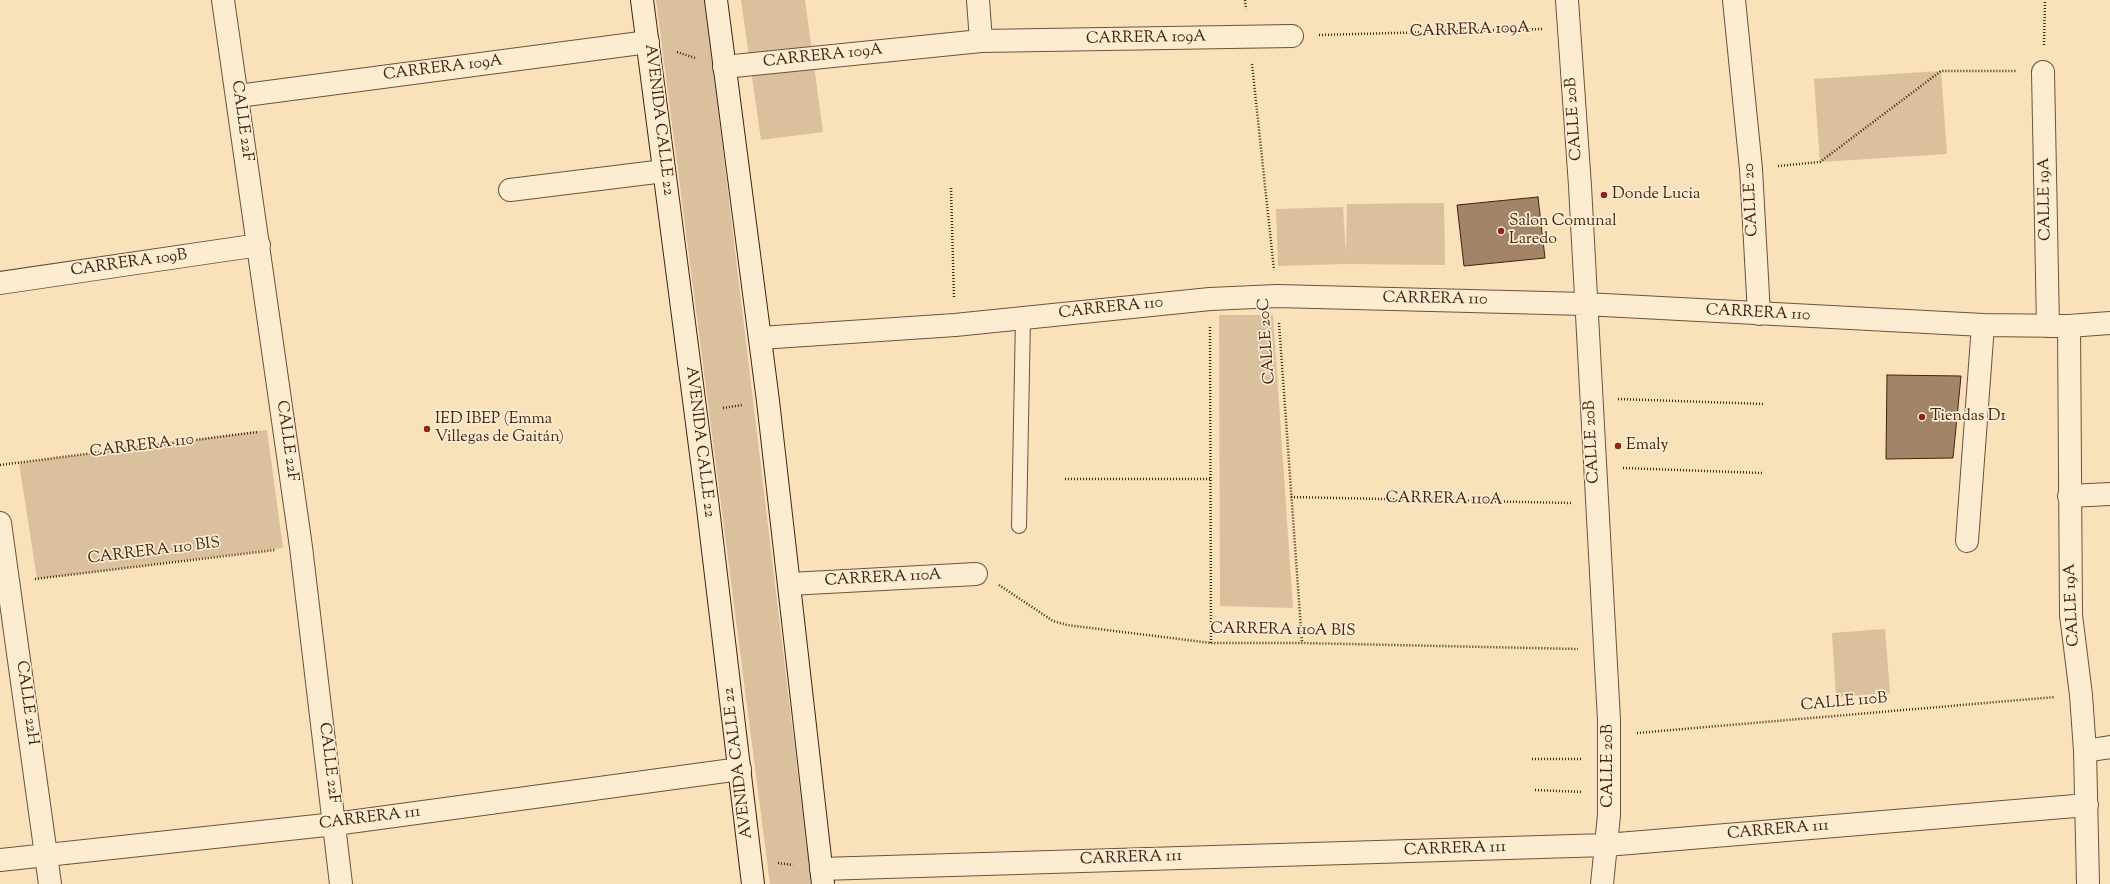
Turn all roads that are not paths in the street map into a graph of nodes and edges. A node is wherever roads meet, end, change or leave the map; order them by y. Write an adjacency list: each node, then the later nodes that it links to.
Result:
1 (223, 0): 12 (street, CALLE 22F)
2 (642, 0): 9 (street, AVENIDA CALLE 22)
3 (716, 0): 10 (street)
4 (978, 0): 8 (street)
5 (1567, 0): 17 (street, CALLE 20B)
6 (1734, 0): 18 (street, CALLE 20)
7 (1292, 36): 8 (street, CARRERA 109A)
8 (981, 41): 10 (street, CARRERA 109A)
9 (648, 42): 12 (street, CARRERA 109A); 13 (street, AVENIDA CALLE 22)
10 (724, 67): 23 (street)
11 (2043, 72): 22 (street, CALLE 19A)
12 (238, 96): 15 (street, CALLE 22F)
13 (664, 171): 14 (street); 33 (street, AVENIDA CALLE 22)
14 (510, 190)
15 (259, 245): 16 (street, CARRERA 109B); 35 (street, CALLE 22F)
16 (0, 283)
17 (1585, 304): 18 (street, CARRERA 110); 19 (street, CARRERA 110); 36 (street, CALLE 20B)
18 (1759, 314): 21 (street, CARRERA 110)
19 (1023, 318): 23 (street, CARRERA 110); 27 (lane)
20 (2110, 323): 22 (street, CARRERA 110)
21 (1983, 325): 22 (street, CARRERA 110); 28 (street)
22 (2058, 326): 25 (street, CALLE 19A)
23 (760, 338): 30 (street)
24 (2110, 494): 25 (street)
25 (2069, 496): 32 (street, CALLE 19A)
26 (0, 523): 37 (street, CALLE 22H)
27 (1019, 526)
28 (1967, 541)
29 (976, 574): 30 (street, CARRERA 110A)
30 (790, 584): 39 (street)
31 (2110, 747): 32 (street)
32 (2085, 751): 34 (street, CALLE 19A)
33 (740, 769): 35 (street, CARRERA 111); 42 (street, AVENIDA CALLE 22)
34 (2087, 805): 36 (street, CARRERA 111); 44 (street, CALLE 19A)
35 (335, 824): 37 (street, CARRERA 111); 41 (street, CALLE 22F)
36 (1606, 845): 39 (street, CARRERA 111); 43 (street, CALLE 20B)
37 (47, 854): 38 (street, CARRERA 111); 40 (street, CALLE 22H)
38 (0, 860)
39 (822, 876)
40 (50, 884)
41 (341, 884)
42 (753, 884)
43 (1602, 884)
44 (2088, 884)

